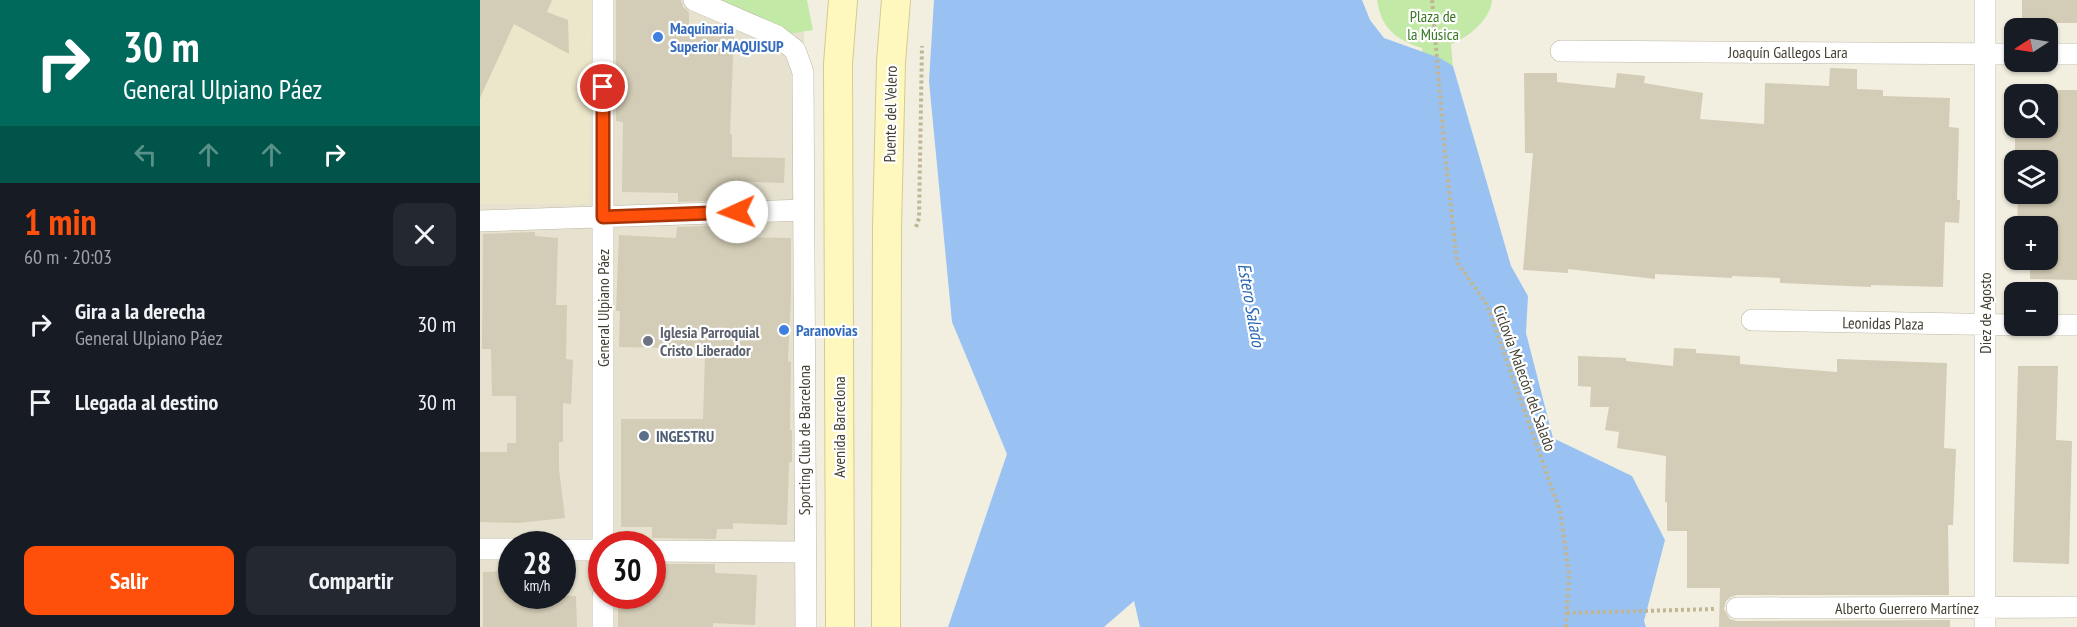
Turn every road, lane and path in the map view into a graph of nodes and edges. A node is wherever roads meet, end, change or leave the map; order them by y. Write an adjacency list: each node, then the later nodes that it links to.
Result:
1 (603, 0): 14 (street, General Ulpiano Páez)
2 (694, 0): 13 (street, Sporting Club de Barcelona)
3 (843, 0): 35 (main road, Avenida Barcelona)
4 (896, 0): 36 (main road, Puente del Velero)
5 (1432, 0): 31 (path, Ciclovía Malecón del Salado)
6 (1985, 0): 9 (street, Diez de Agosto)
7 (923, 42): 15 (path)
8 (1561, 51): 9 (street, Joaquín Gallegos Lara)
9 (1986, 54): 10 (street, Joaquín Gallegos Lara); 18 (street, Diez de Agosto)
10 (2004, 54)
11 (2058, 54): 12 (street)
12 (2077, 54)
13 (804, 210): 14 (street); 26 (street, Sporting Club de Barcelona)
14 (603, 217): 16 (street); 22 (street, General Ulpiano Páez)
15 (919, 219)
16 (480, 221)
17 (1752, 320): 18 (street, Leonidas Plaza)
18 (1985, 325): 19 (street, Leonidas Plaza); 32 (street, Diez de Agosto)
19 (2004, 325)
20 (2058, 325): 21 (street)
21 (2077, 325)
22 (603, 531)
23 (480, 549): 24 (street)
24 (498, 549)
25 (666, 551): 26 (street)
26 (804, 552): 34 (street, Sporting Club de Barcelona)
27 (2077, 607): 32 (street, Alberto Guerrero Martínez)
28 (1737, 608): 32 (street, Alberto Guerrero Martínez)
29 (603, 609): 33 (street)
30 (1699, 610): 31 (path)
31 (1567, 614): 37 (path, Ciclovía Malecón del Salado)
32 (1985, 618)
33 (603, 627)
34 (806, 627)
35 (840, 627)
36 (886, 627)
37 (1566, 627)

